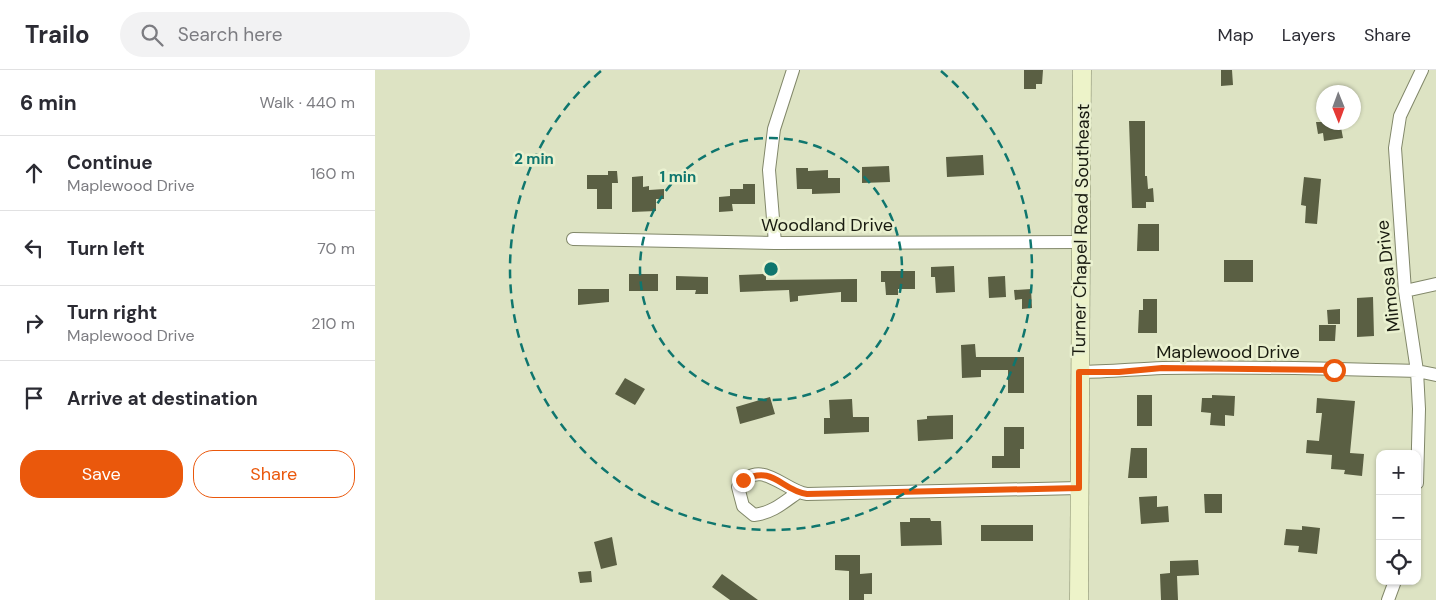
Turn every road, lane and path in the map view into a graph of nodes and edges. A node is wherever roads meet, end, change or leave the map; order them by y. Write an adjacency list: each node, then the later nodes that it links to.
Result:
1 (793, 70): 6 (street)
2 (1082, 70): 5 (street, Turner Chapel Road Southeast)
3 (1423, 70): 8 (street, Mimosa Drive)
4 (573, 239): 6 (street, Woodland Drive)
5 (1081, 242): 6 (street, Woodland Drive); 10 (street, Turner Chapel Road Southeast)
6 (775, 243)
7 (1436, 284): 8 (street)
8 (1405, 291): 9 (street, Mimosa Drive)
9 (1417, 371): 10 (street, Maplewood Drive); 11 (street, Maplewood Drive); 12 (street, Mimosa Drive)
10 (1079, 372): 13 (street, Turner Chapel Road Southeast)
11 (1436, 375)
12 (1418, 450)
13 (1079, 488): 14 (street); 16 (street, Turner Chapel Road Southeast)
14 (797, 493)
15 (1394, 585): 17 (street)
16 (1079, 600)
17 (1388, 600)

